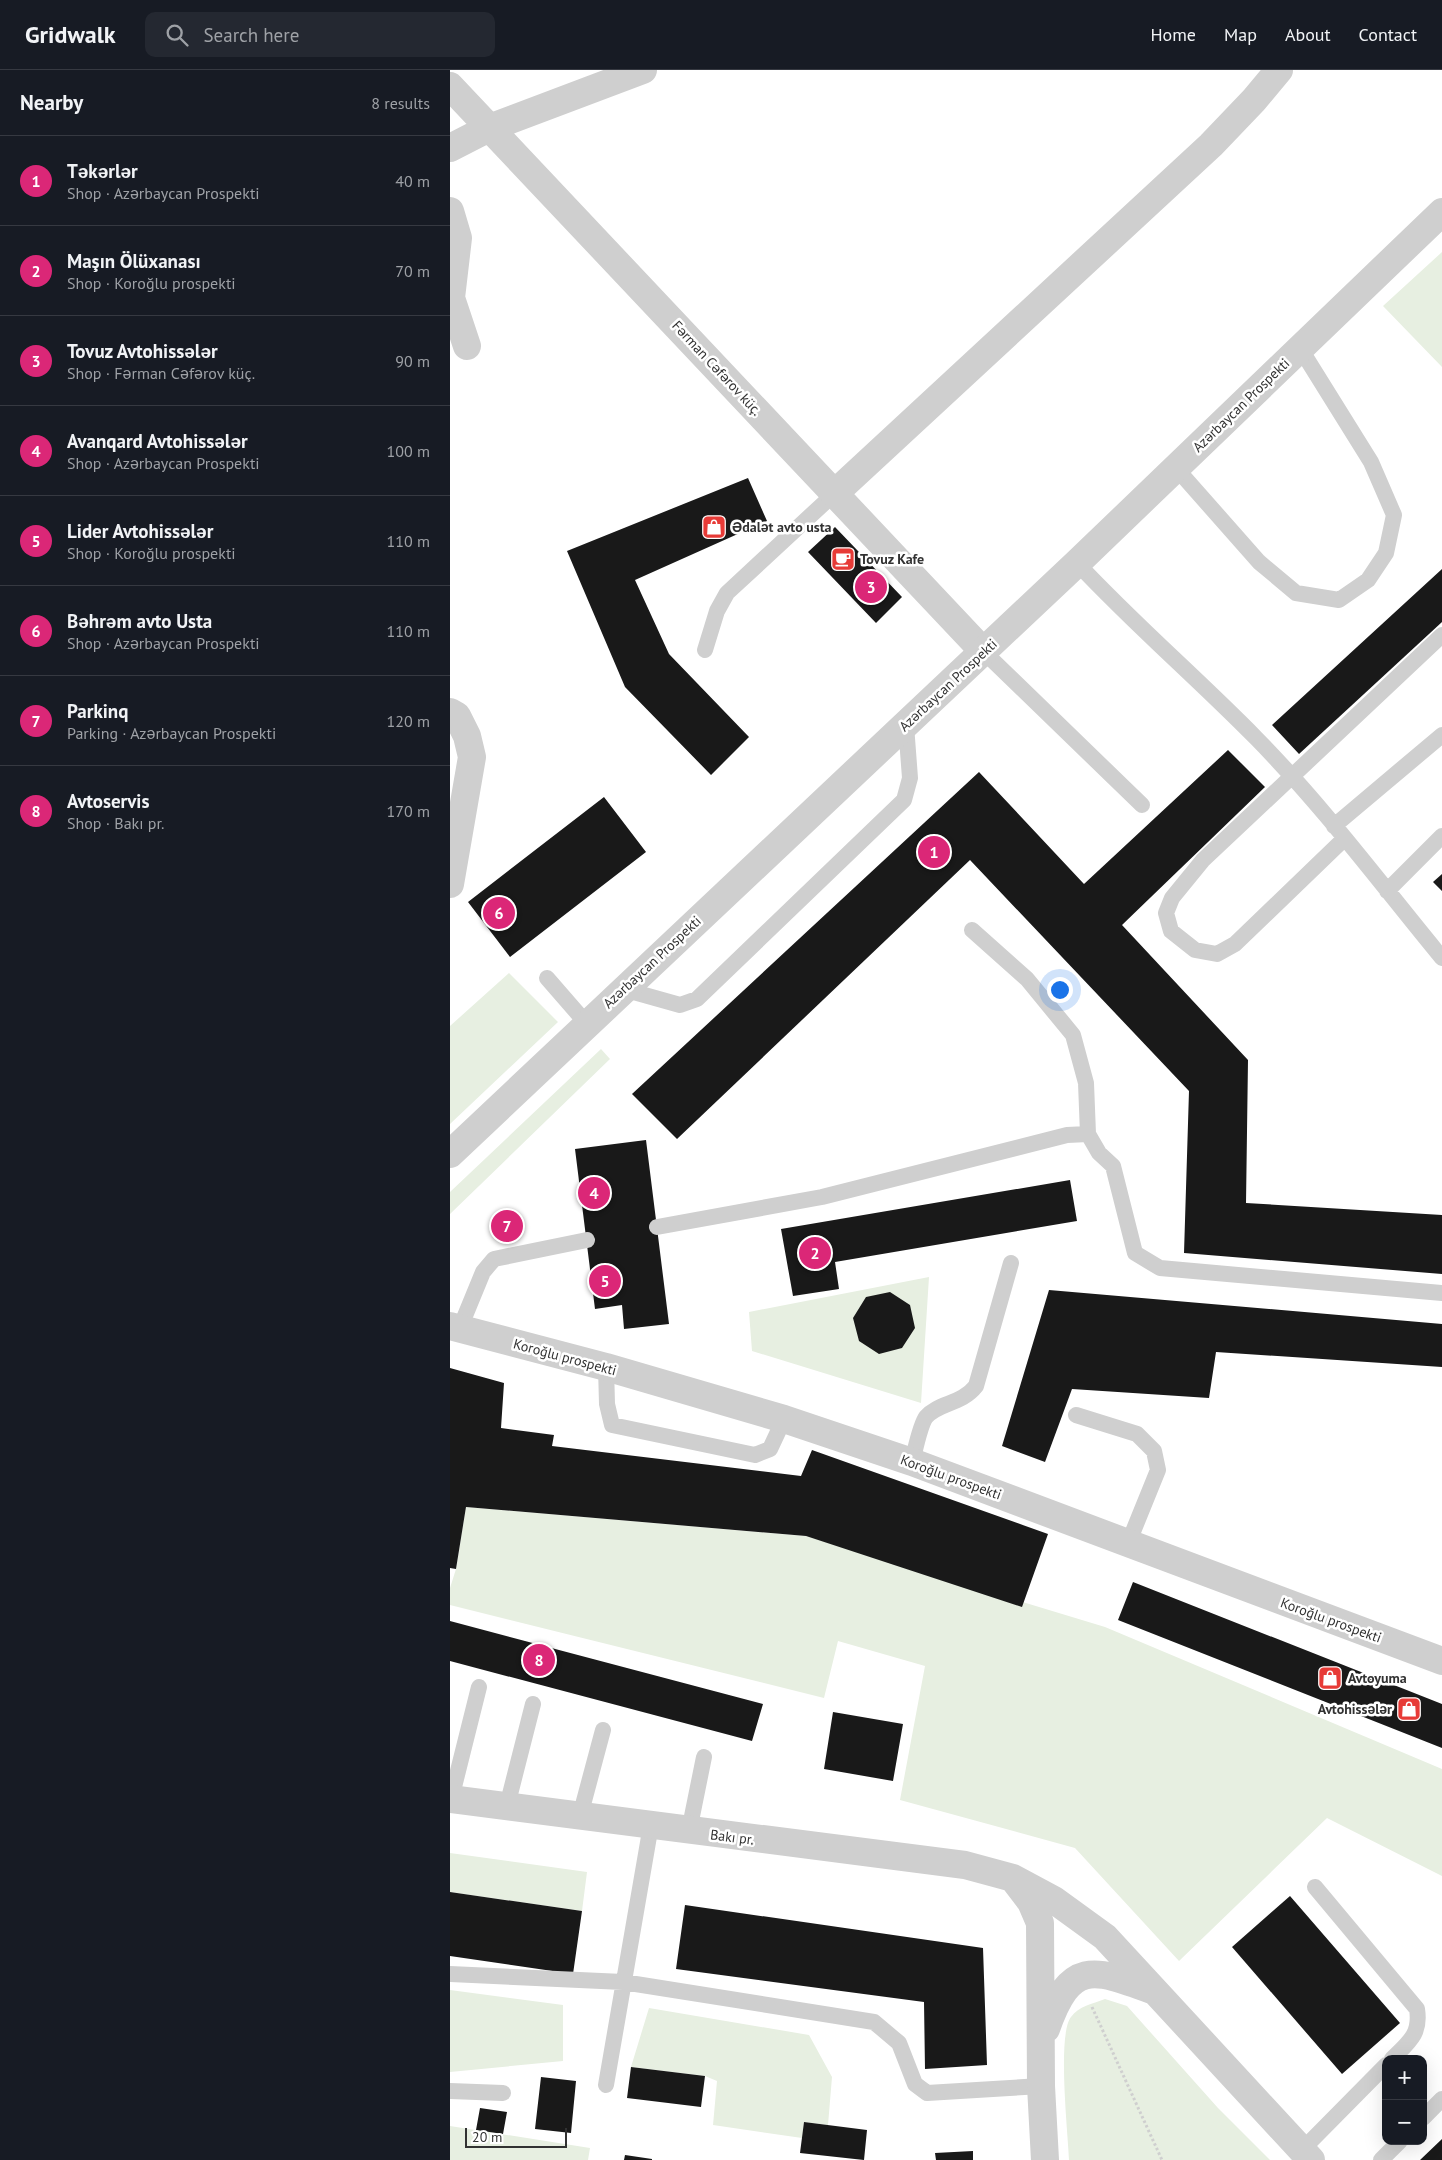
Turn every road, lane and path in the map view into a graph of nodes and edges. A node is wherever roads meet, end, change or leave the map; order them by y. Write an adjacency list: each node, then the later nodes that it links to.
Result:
1 (643, 70): 4 (street)
2 (1279, 70): 11 (street)
3 (450, 86): 4 (street, Fərman Cəfərov küç.)
4 (490, 128): 5 (street); 11 (street, Fərman Cəfərov küç.)
5 (450, 148)
6 (450, 211): 8 (street)
7 (1442, 212): 9 (street, Azərbaycan Prospekti)
8 (467, 346)
9 (1300, 348): 10 (street, Azərbaycan Prospekti); 10 (lane)
10 (1176, 468): 12 (street, Azərbaycan Prospekti)
11 (835, 493): 14 (lane); 15 (street, Fərman Cəfərov küç.)
12 (1077, 563): 15 (street, Azərbaycan Prospekti); 19 (lane)
13 (1442, 635): 19 (lane)
14 (705, 650)
15 (983, 651): 17 (street, Azərbaycan Prospekti); 20 (lane)
16 (450, 712): 24 (street)
17 (906, 725): 29 (street, Azərbaycan Prospekti); 29 (lane)
18 (1442, 735): 21 (lane)
19 (1292, 776): 21 (lane); 23 (lane)
20 (1142, 805)
21 (1334, 826): 23 (lane)
22 (1442, 836): 25 (lane)
23 (1344, 839): 25 (lane)
24 (450, 884)
25 (1387, 891): 27 (lane)
26 (972, 930): 31 (lane)
27 (1442, 958)
28 (547, 978): 30 (lane)
29 (623, 989): 30 (street, Azərbaycan Prospekti)
30 (587, 1024): 32 (street, Azərbaycan Prospekti)
31 (1088, 1134): 33 (lane); 36 (lane)
32 (450, 1154)
33 (657, 1228)
34 (587, 1240): 37 (lane)
35 (1011, 1263): 41 (lane)
36 (1442, 1293)
37 (455, 1327): 38 (street, Koroğlu prospekti)
38 (606, 1367): 40 (street, Koroğlu prospekti); 40 (lane)
39 (1076, 1415): 42 (lane)
40 (784, 1419): 41 (street, Koroğlu prospekti)
41 (912, 1462): 42 (street, Koroğlu prospekti)
42 (1128, 1544): 43 (street, Koroğlu prospekti)
43 (1442, 1661)
44 (479, 1687): 48 (lane)
45 (533, 1704): 49 (lane)
46 (603, 1730): 50 (lane)
47 (704, 1757): 52 (lane)
48 (451, 1799): 49 (street, Bakı pr.)
49 (506, 1806): 50 (street, Bakı pr.)
50 (580, 1816): 51 (street, Bakı pr.)
51 (651, 1826): 52 (street, Bakı pr.); 56 (lane)
52 (689, 1832): 53 (street, Bakı pr.)
53 (1012, 1878): 57 (street, Bakı pr.); 59 (street)
54 (1315, 1887): 60 (lane)
55 (450, 1974): 56 (lane)
56 (623, 1982): 62 (lane); 63 (lane)
57 (1158, 1992): 59 (street); 69 (street, Bakı pr.)
58 (1090, 2004): 71 (path)
59 (1042, 2040): 63 (street)
60 (1396, 2055)
61 (1382, 2070): 69 (lane)
62 (606, 2085)
63 (1041, 2086): 70 (street)
64 (450, 2091): 65 (lane)
65 (503, 2093)
66 (1442, 2099): 67 (lane)
67 (1427, 2114)
68 (1396, 2145): 72 (lane)
69 (1306, 2155)
70 (1044, 2160)
71 (1162, 2160)
72 (1381, 2160)

